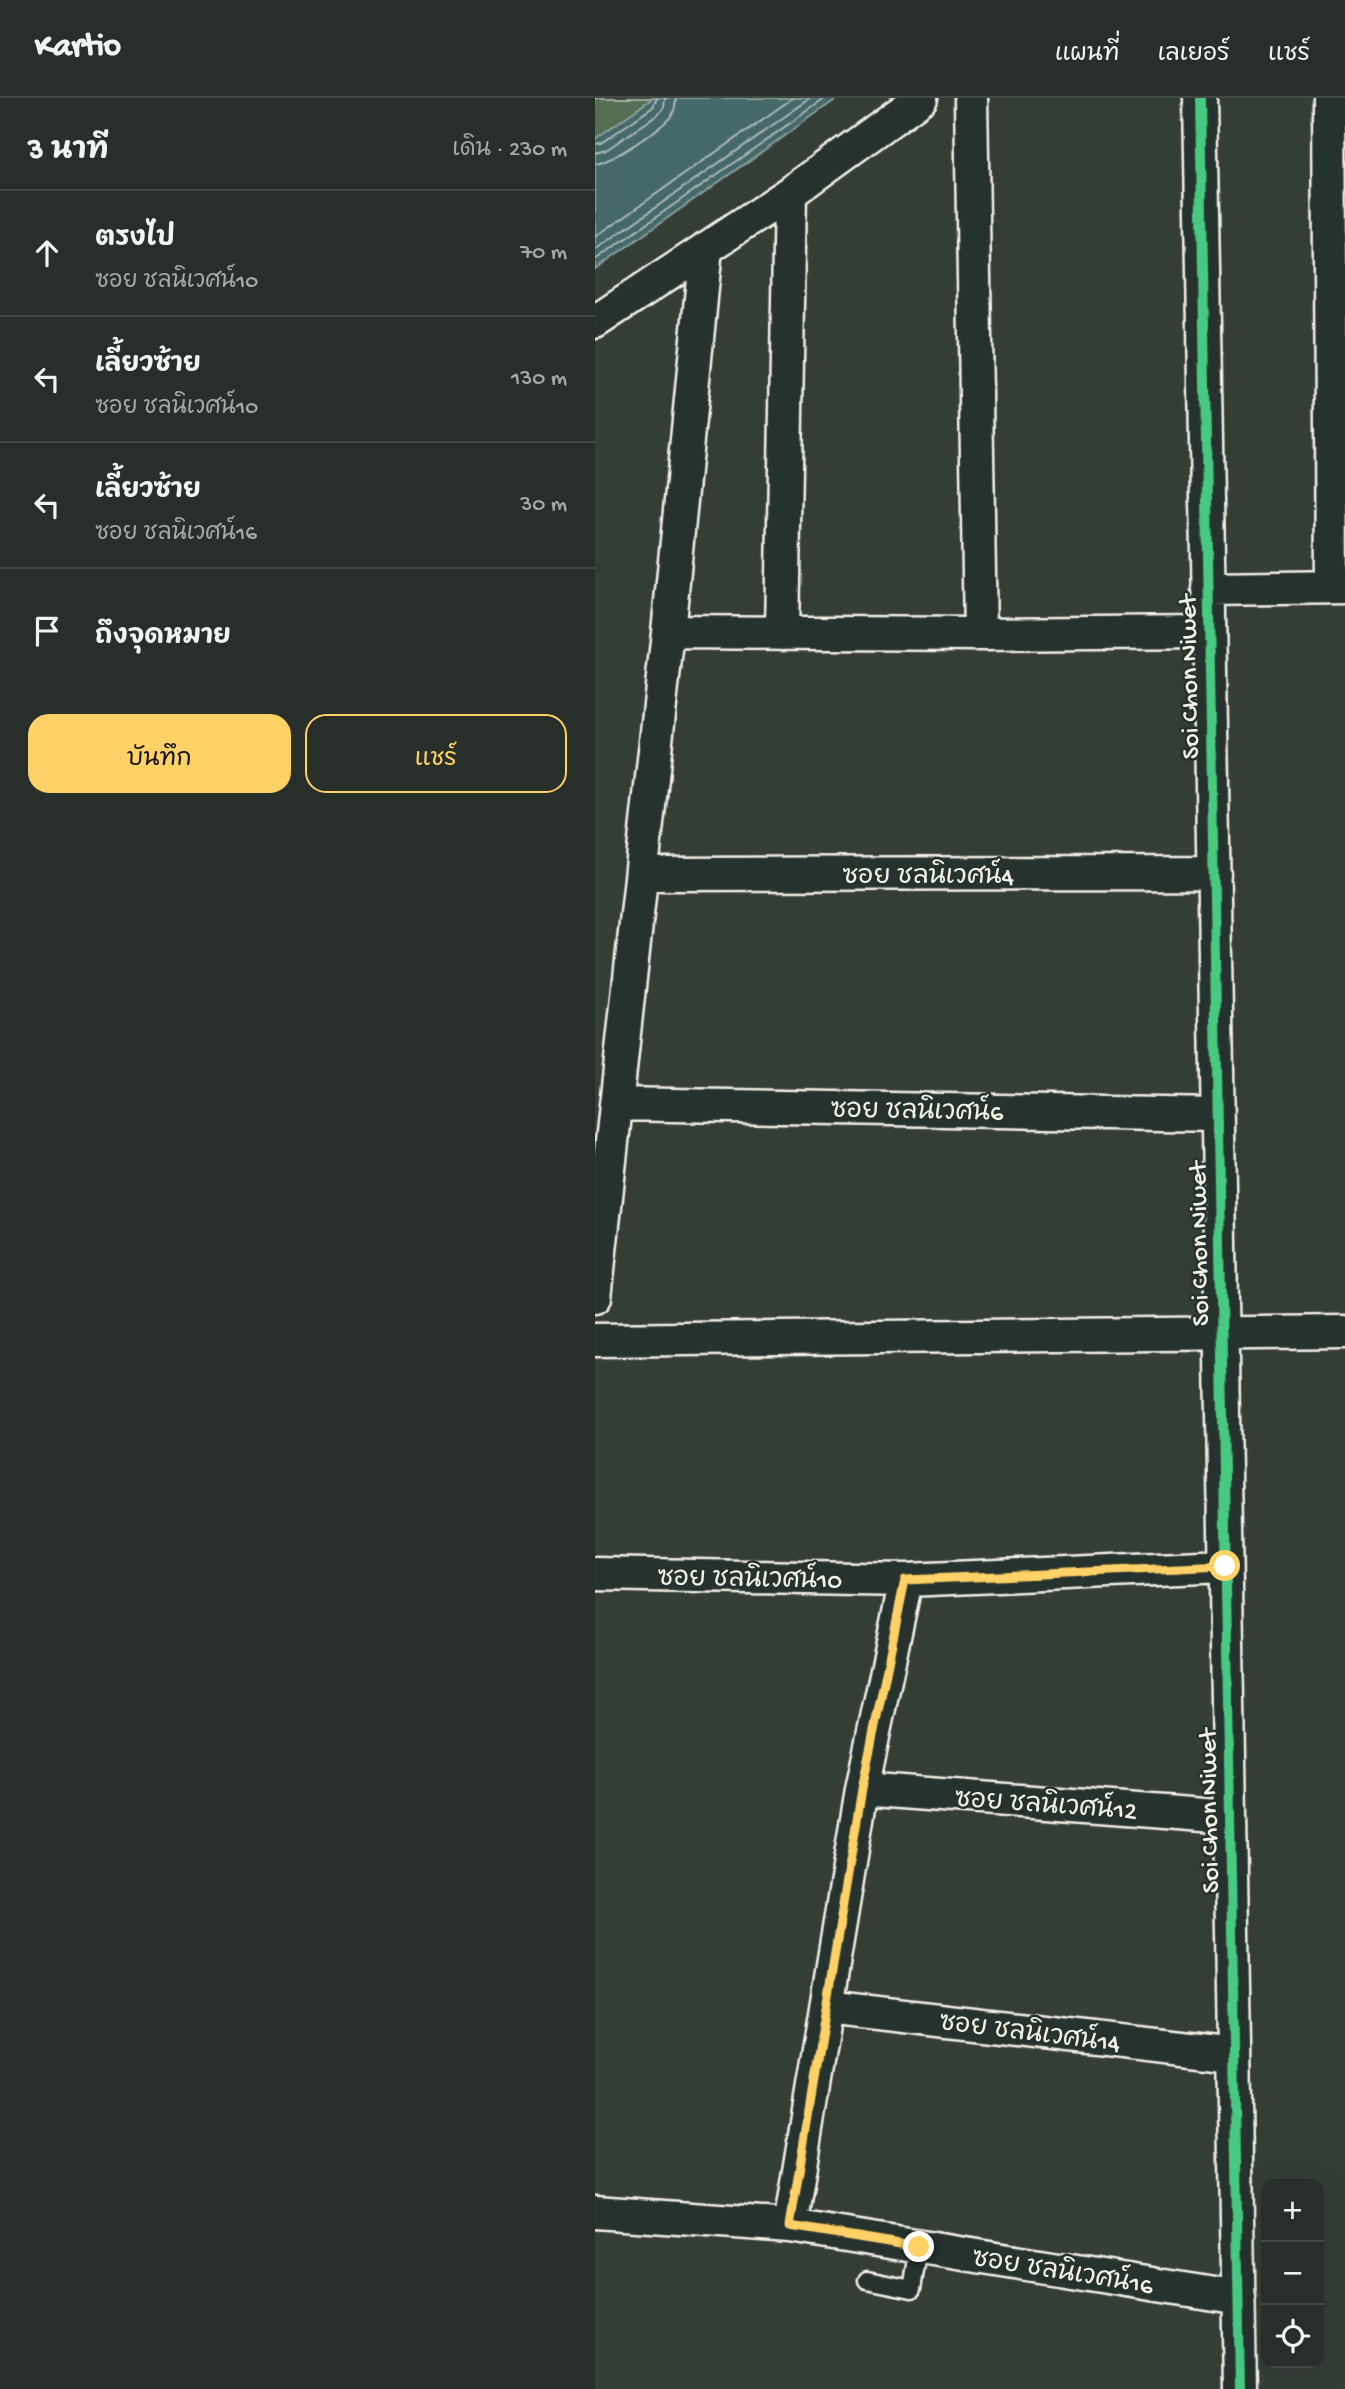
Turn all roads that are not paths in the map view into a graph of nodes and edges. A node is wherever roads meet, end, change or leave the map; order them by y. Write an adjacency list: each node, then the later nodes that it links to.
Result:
1 (921, 98): 5 (street)
2 (971, 98): 13 (street)
3 (1200, 98): 9 (street, Soi Chon Niwet)
4 (1329, 98): 8 (street)
5 (790, 193): 6 (street); 12 (street)
6 (706, 248): 7 (street); 10 (street)
7 (595, 322)
8 (1339, 587): 9 (street)
9 (1209, 589): 11 (street, Soi Chon Niwet)
10 (669, 632): 12 (street); 15 (street)
11 (1209, 632): 13 (street); 14 (street, Soi Chon Niwet)
12 (782, 633): 13 (street)
13 (980, 634)
14 (1214, 873): 15 (street, ซอย ชลนิเวศน์4); 17 (street, Soi Chon Niwet)
15 (642, 874): 16 (street)
16 (616, 1104): 17 (street, ซอย ชลนิเวศน์6); 18 (street)
17 (1217, 1115): 20 (street, Soi Chon Niwet)
18 (595, 1297)
19 (1345, 1332): 20 (street)
20 (1221, 1334): 21 (street); 22 (street, Soi Chon Niwet)
21 (595, 1339)
22 (1225, 1566): 24 (street, ซอย ชลนิเวศน์10); 26 (street, Soi Chon Niwet)
23 (595, 1574): 24 (street, ซอย ชลนิเวศน์10)
24 (905, 1580): 25 (street)
25 (862, 1789): 26 (street, ซอย ชลนิเวศน์12); 27 (street)
26 (1230, 1817): 28 (street, Soi Chon Niwet)
27 (826, 2007): 28 (street, ซอย ชลนิเวศน์14); 30 (street)
28 (1234, 2054): 33 (street, Soi Chon Niwet)
29 (595, 2212): 30 (street, ซอย ชลนิเวศน์16)
30 (790, 2226): 31 (street, ซอย ชลนิเวศน์16)
31 (919, 2247): 32 (lane); 33 (street, ซอย ชลนิเวศน์16)
32 (867, 2280)
33 (1239, 2298): 34 (street, Soi Chon Niwet)
34 (1240, 2389)

